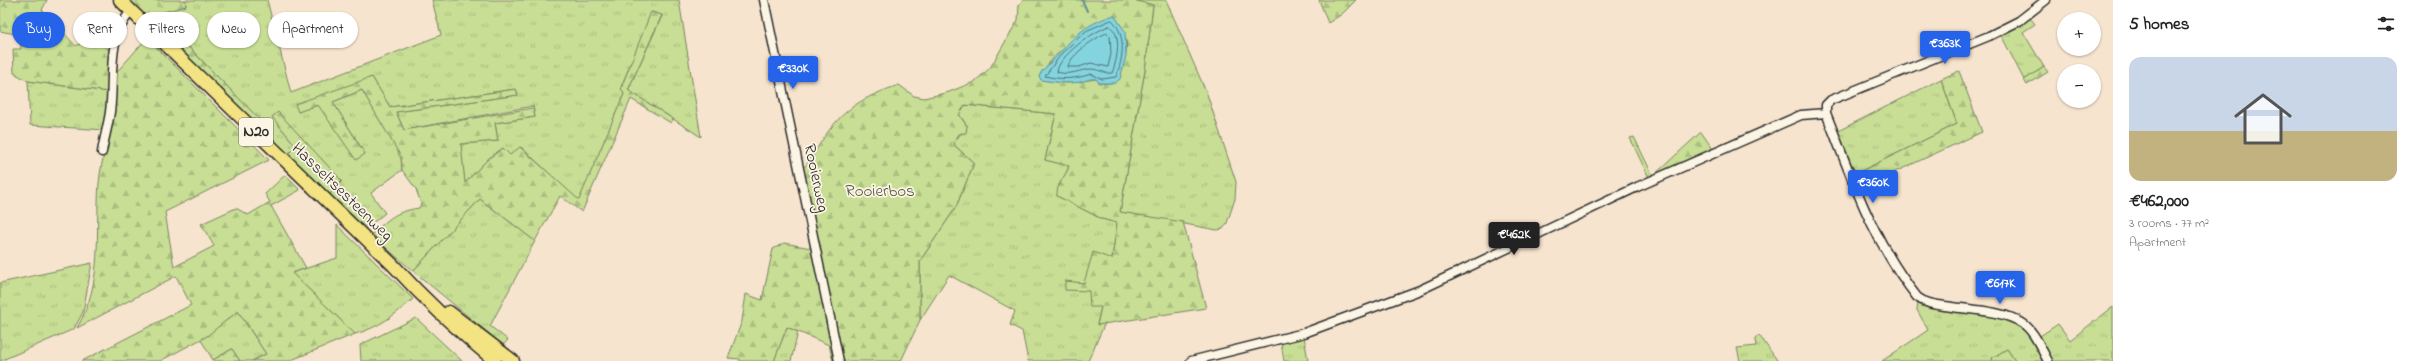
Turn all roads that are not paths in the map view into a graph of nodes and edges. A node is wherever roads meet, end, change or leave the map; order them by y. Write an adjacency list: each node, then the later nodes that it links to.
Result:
1 (120, 0): 4 (main road, Hasseltsesteenweg / N20)
2 (764, 0): 10 (street, Rooierweg)
3 (2046, 0): 5 (street)
4 (131, 11): 6 (street); 7 (main road, Hasseltsesteenweg / N20)
5 (1826, 113): 11 (street); 12 (street)
6 (102, 152)
7 (393, 265): 8 (main road, Hasseltsesteenweg / N20); 9 (main road, Hasseltsesteenweg / N20)
8 (496, 361)
9 (513, 361)
10 (839, 361)
11 (1191, 361)
12 (2048, 361)

